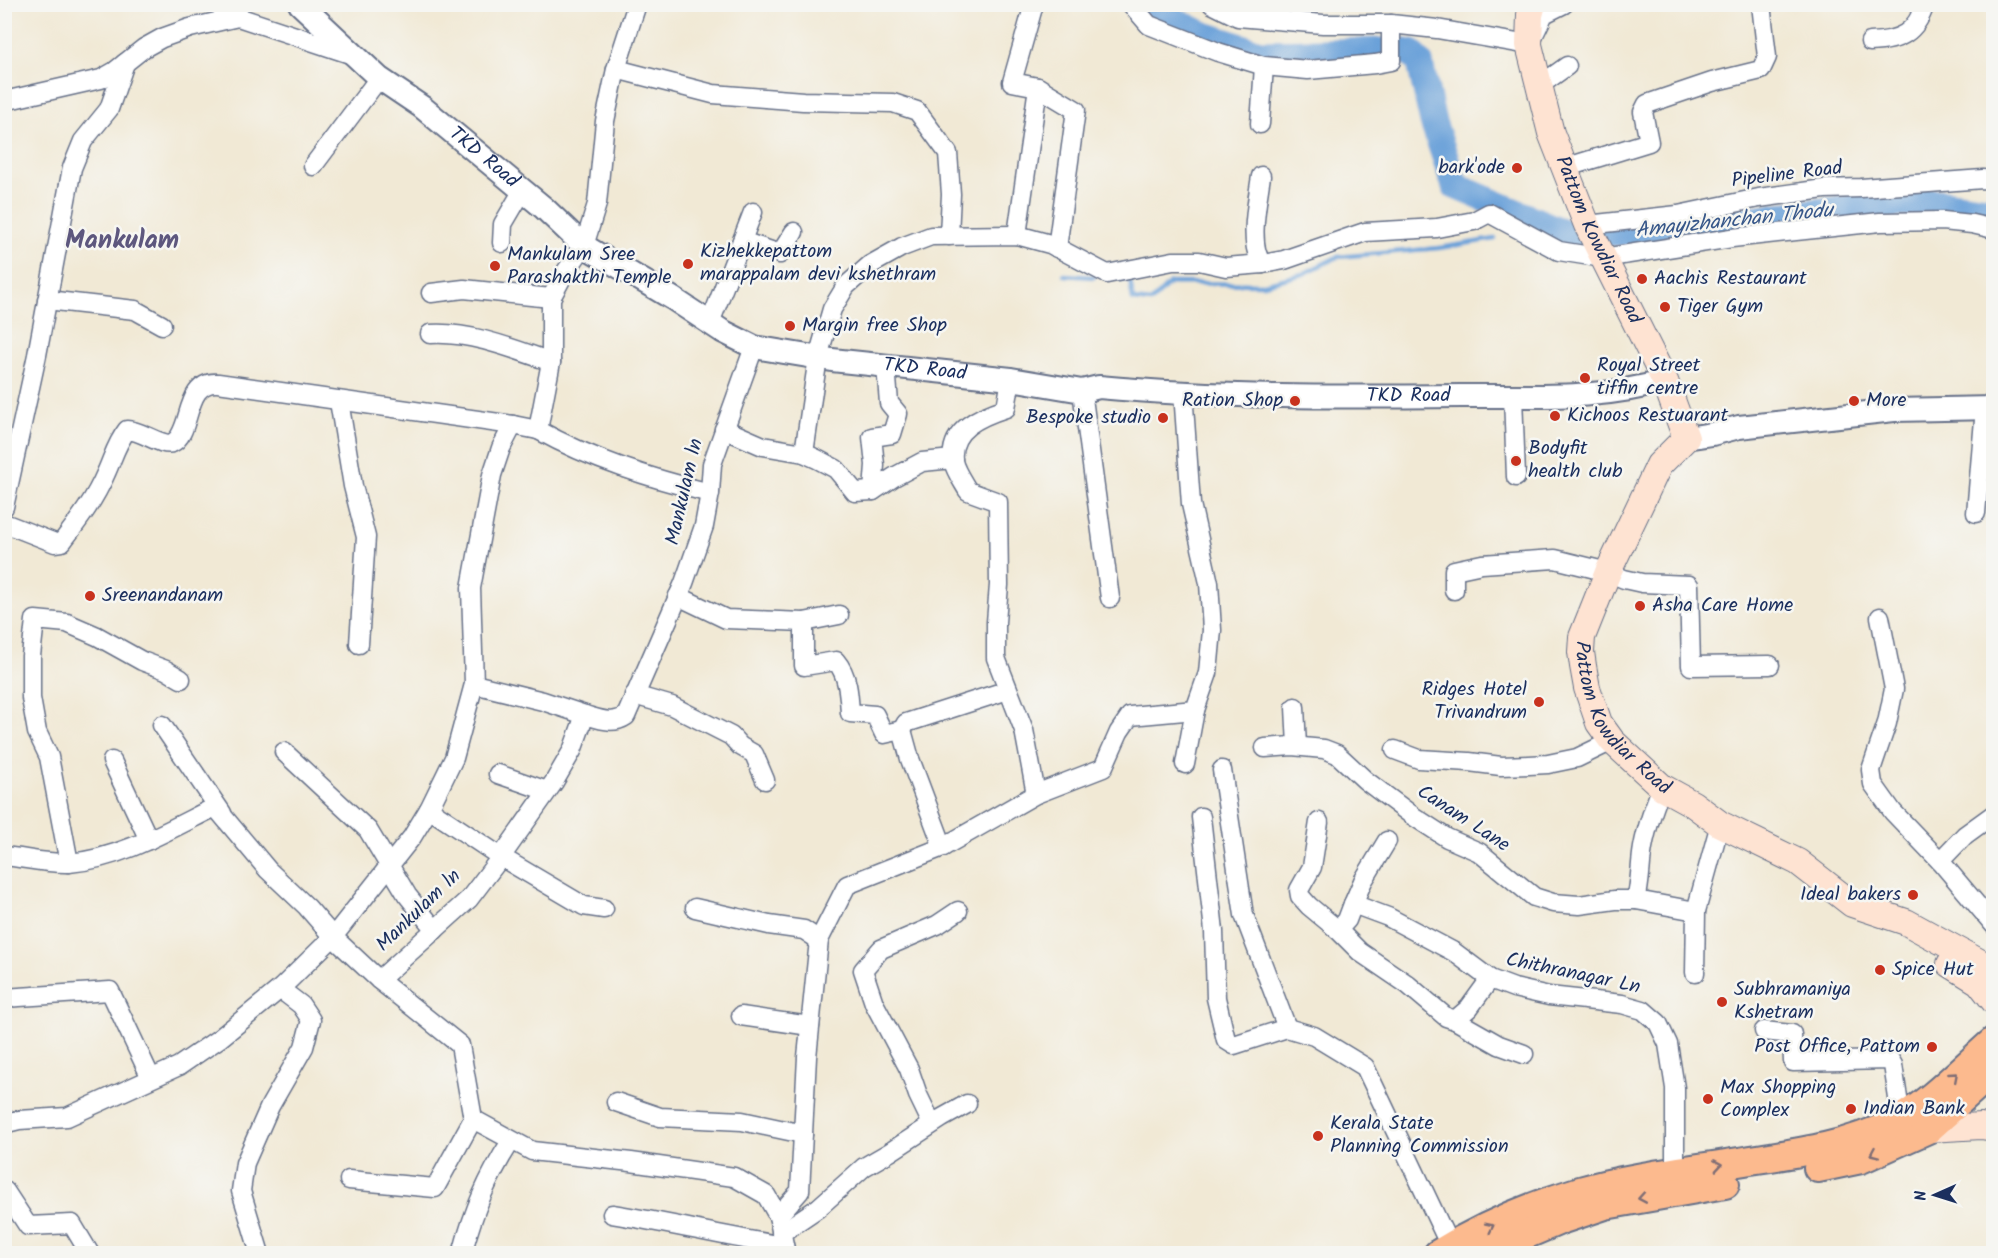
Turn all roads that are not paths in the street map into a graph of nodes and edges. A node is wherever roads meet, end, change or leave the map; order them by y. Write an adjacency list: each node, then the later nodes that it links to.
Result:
1 (300, 4): 13 (street, TKD Road)
2 (637, 4): 17 (street)
3 (1034, 4): 20 (street)
4 (1131, 4): 15 (street)
5 (1212, 4): 10 (street)
6 (1533, 4): 12 (main road, Pattom Kowdiar Road)
7 (1563, 4): 12 (street)
8 (1761, 4): 24 (street)
9 (1925, 4): 11 (street)
10 (1391, 24): 12 (street); 15 (street)
11 (1870, 42)
12 (1529, 45): 19 (main road, Pattom Kowdiar Road)
13 (353, 55): 14 (street); 18 (street, TKD Road)
14 (125, 63): 21 (street); 42 (street)
15 (1264, 66): 22 (street)
16 (1567, 66): 19 (street)
17 (616, 69): 33 (street); 36 (street)
18 (379, 78): 23 (street); 27 (street, TKD Road)
19 (1539, 86): 24 (main road, Pattom Kowdiar Road)
20 (1038, 87): 32 (street); 37 (street)
21 (4, 101)
22 (1260, 124)
23 (313, 166)
24 (1564, 168): 29 (main road, Pattom Kowdiar Road)
25 (1261, 176): 39 (street)
26 (1994, 180): 29 (street, Pipeline Road)
27 (523, 190): 35 (street); 36 (street, TKD Road)
28 (753, 212): 34 (street)
29 (1587, 225): 38 (main road, Pattom Kowdiar Road)
30 (1994, 229): 38 (street)
31 (794, 232): 34 (street)
32 (1017, 235): 33 (street); 37 (street)
33 (949, 236): 47 (street)
34 (742, 241): 43 (street)
35 (502, 243)
36 (584, 246): 41 (street); 43 (street, TKD Road)
37 (1057, 248): 39 (street)
38 (1603, 258): 39 (street); 51 (main road, Pattom Kowdiar Road)
39 (1263, 264)
40 (430, 293): 41 (street)
41 (551, 298): 48 (street)
42 (47, 300): 44 (street); 66 (street)
43 (710, 323): 46 (street, TKD Road)
44 (162, 325)
45 (430, 334): 48 (street)
46 (754, 347): 47 (street, TKD Road); 58 (street, Mankulam ln)
47 (818, 357): 49 (street, TKD Road); 61 (street)
48 (551, 362): 59 (street)
49 (886, 366): 50 (street, TKD Road); 64 (street)
50 (1011, 379): 52 (street, TKD Road); 62 (street)
51 (1665, 381): 54 (street, TKD Road); 60 (main road, Pattom Kowdiar Road)
52 (1082, 391): 53 (street, TKD Road); 72 (street)
53 (1183, 392): 54 (street, TKD Road); 83 (street)
54 (1513, 396): 63 (street)
55 (339, 401): 57 (street); 68 (street); 76 (street)
56 (1989, 408): 60 (street); 67 (street)
57 (513, 425): 59 (street); 79 (street)
58 (724, 429): 61 (street); 65 (street, Mankulam ln)
59 (538, 430): 65 (street)
60 (1686, 438): 69 (main road, Pattom Kowdiar Road)
61 (804, 453): 64 (street)
62 (953, 459): 64 (street); 80 (street)
63 (1516, 477)
64 (873, 491)
65 (710, 493): 71 (street, Mankulam ln)
66 (4, 507)
67 (1976, 513)
68 (4, 523)
69 (1608, 572): 70 (street); 77 (street); 87 (main road, Pattom Kowdiar Road)
70 (1454, 590)
71 (678, 596): 75 (street); 81 (street, Mankulam ln)
72 (1110, 598)
73 (839, 615): 75 (street)
74 (1880, 616): 111 (street)
75 (804, 622): 86 (street)
76 (359, 644)
77 (1770, 664)
78 (181, 679): 112 (street)
79 (474, 684): 84 (street); 100 (street)
80 (1008, 690): 86 (street); 99 (street)
81 (634, 695): 84 (street, Mankulam ln); 96 (street)
82 (1295, 707): 88 (street)
83 (1195, 710): 93 (street); 99 (street)
84 (585, 715): 98 (street, Mankulam ln)
85 (162, 725): 101 (street)
86 (902, 730): 108 (street)
87 (1612, 741): 90 (street); 97 (main road, Pattom Kowdiar Road)
88 (1297, 746): 89 (street, Canam Lane); 114 (street, Canam Lane)
89 (1265, 748)
90 (1395, 750)
91 (284, 752): 113 (street)
92 (112, 761): 106 (street)
93 (1185, 764)
94 (1222, 770): 136 (street)
95 (498, 774): 98 (street)
96 (765, 780)
97 (1662, 787): 105 (main road, Pattom Kowdiar Road); 114 (street)
98 (547, 791): 110 (street, Mankulam ln)
99 (1035, 794): 108 (street)
100 (429, 810): 110 (street); 113 (street)
101 (222, 813): 106 (street); 124 (street)
102 (1993, 814): 111 (street)
103 (1201, 817): 136 (street)
104 (1319, 822): 123 (street)
105 (1720, 824): 116 (main road, Pattom Kowdiar Road); 120 (street)
106 (149, 840): 112 (street)
107 (1387, 841): 115 (street)
108 (943, 847): 125 (street)
109 (4, 856): 112 (street)
110 (501, 857): 118 (street); 122 (street, Mankulam ln)
111 (1940, 861): 121 (street)
112 (69, 863)
113 (389, 866): 122 (street); 124 (street)
114 (1636, 900): 120 (street, Canam Lane)
115 (1353, 904): 123 (street); 128 (street)
116 (1852, 904): 126 (main road, Pattom Kowdiar Road); 132 (main road)
117 (695, 908): 125 (street)
118 (604, 909)
119 (958, 911): 147 (street)
120 (1696, 911): 127 (street)
121 (1994, 925)
122 (435, 930): 129 (street, Mankulam ln)
123 (1338, 930): 134 (street)
124 (333, 937): 129 (street); 130 (street)
125 (819, 940): 135 (street)
126 (1994, 970)
127 (1695, 974)
128 (1490, 979): 134 (street, Chithranagar Ln); 152 (street, Chithranagar Ln)
129 (379, 980): 145 (street, Mankulam ln)
130 (280, 989): 141 (street); 160 (street)
131 (4, 998): 141 (street)
132 (1994, 1001)
133 (741, 1016): 135 (street)
134 (1455, 1020): 139 (street)
135 (810, 1026): 150 (street)
136 (1287, 1028): 158 (street)
137 (1764, 1031): 144 (street)
138 (1994, 1041): 144 (main road, one-way to 138)
139 (1524, 1054)
140 (1994, 1070): 149 (main road)
141 (151, 1078): 146 (street)
142 (616, 1102): 150 (street)
143 (967, 1104): 147 (street)
144 (1901, 1118): 152 (main road, one-way to 144)
145 (473, 1119): 151 (street); 153 (street)
146 (5, 1122)
147 (932, 1124): 157 (street)
148 (1994, 1128): 149 (main road)
149 (1928, 1129): 162 (main road, one-way to 162)
150 (803, 1134): 157 (street)
151 (511, 1141): 157 (street); 161 (street)
152 (1675, 1172): 158 (main road, one-way to 152)
153 (349, 1180)
154 (4, 1185): 155 (street)
155 (5, 1192): 159 (street)
156 (612, 1214): 157 (street)
157 (782, 1237)
158 (1444, 1250)
159 (90, 1254)
160 (260, 1254)
161 (462, 1254)
162 (1480, 1254)

